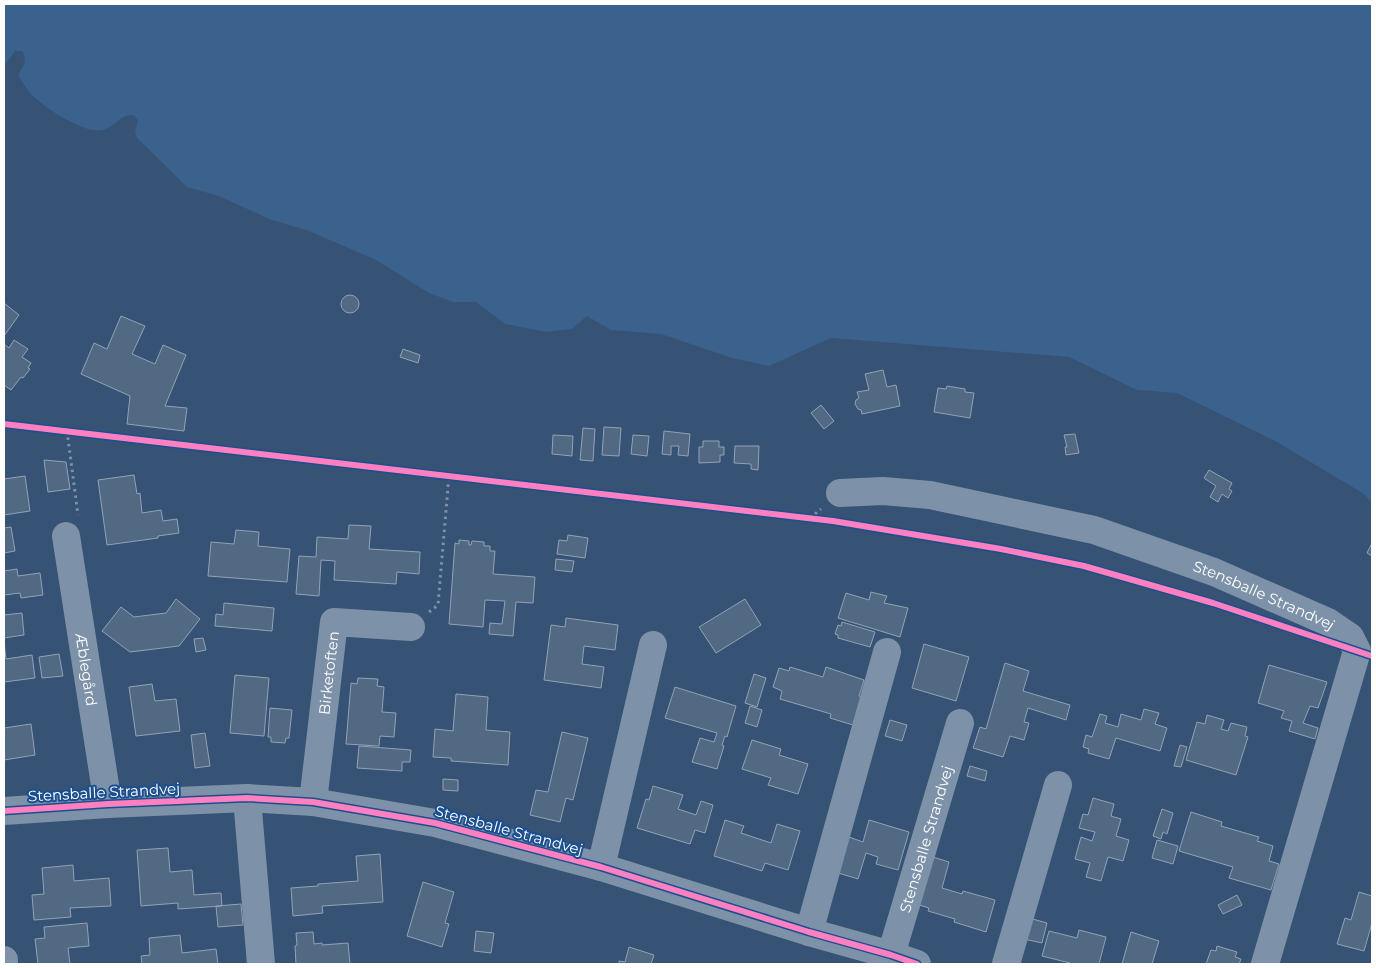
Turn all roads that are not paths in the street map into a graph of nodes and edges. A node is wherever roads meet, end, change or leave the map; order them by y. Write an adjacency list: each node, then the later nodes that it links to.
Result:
1 (840, 493): 19 (street, Stensballe Strandvej)
2 (66, 536): 10 (street, Æblegård)
3 (411, 627): 9 (street, Birketoften)
4 (653, 645): 12 (street, Stensballe Strandvej)
5 (887, 652): 13 (street)
6 (960, 723): 15 (street, Stensballe Strandvej)
7 (1058, 785): 18 (street)
8 (247, 798): 9 (street, Stensballe Strandvej); 10 (street, Stensballe Strandvej); 17 (street)
9 (313, 802): 12 (street, Stensballe Strandvej)
10 (108, 804): 11 (street, Stensballe Strandvej)
11 (4, 811)
12 (601, 868): 13 (street, Stensballe Strandvej)
13 (809, 932): 15 (street, Stensballe Strandvej)
14 (4, 960): 16 (street)
15 (904, 961)
16 (4, 964)
17 (261, 964)
18 (1006, 964)
19 (1265, 964)

